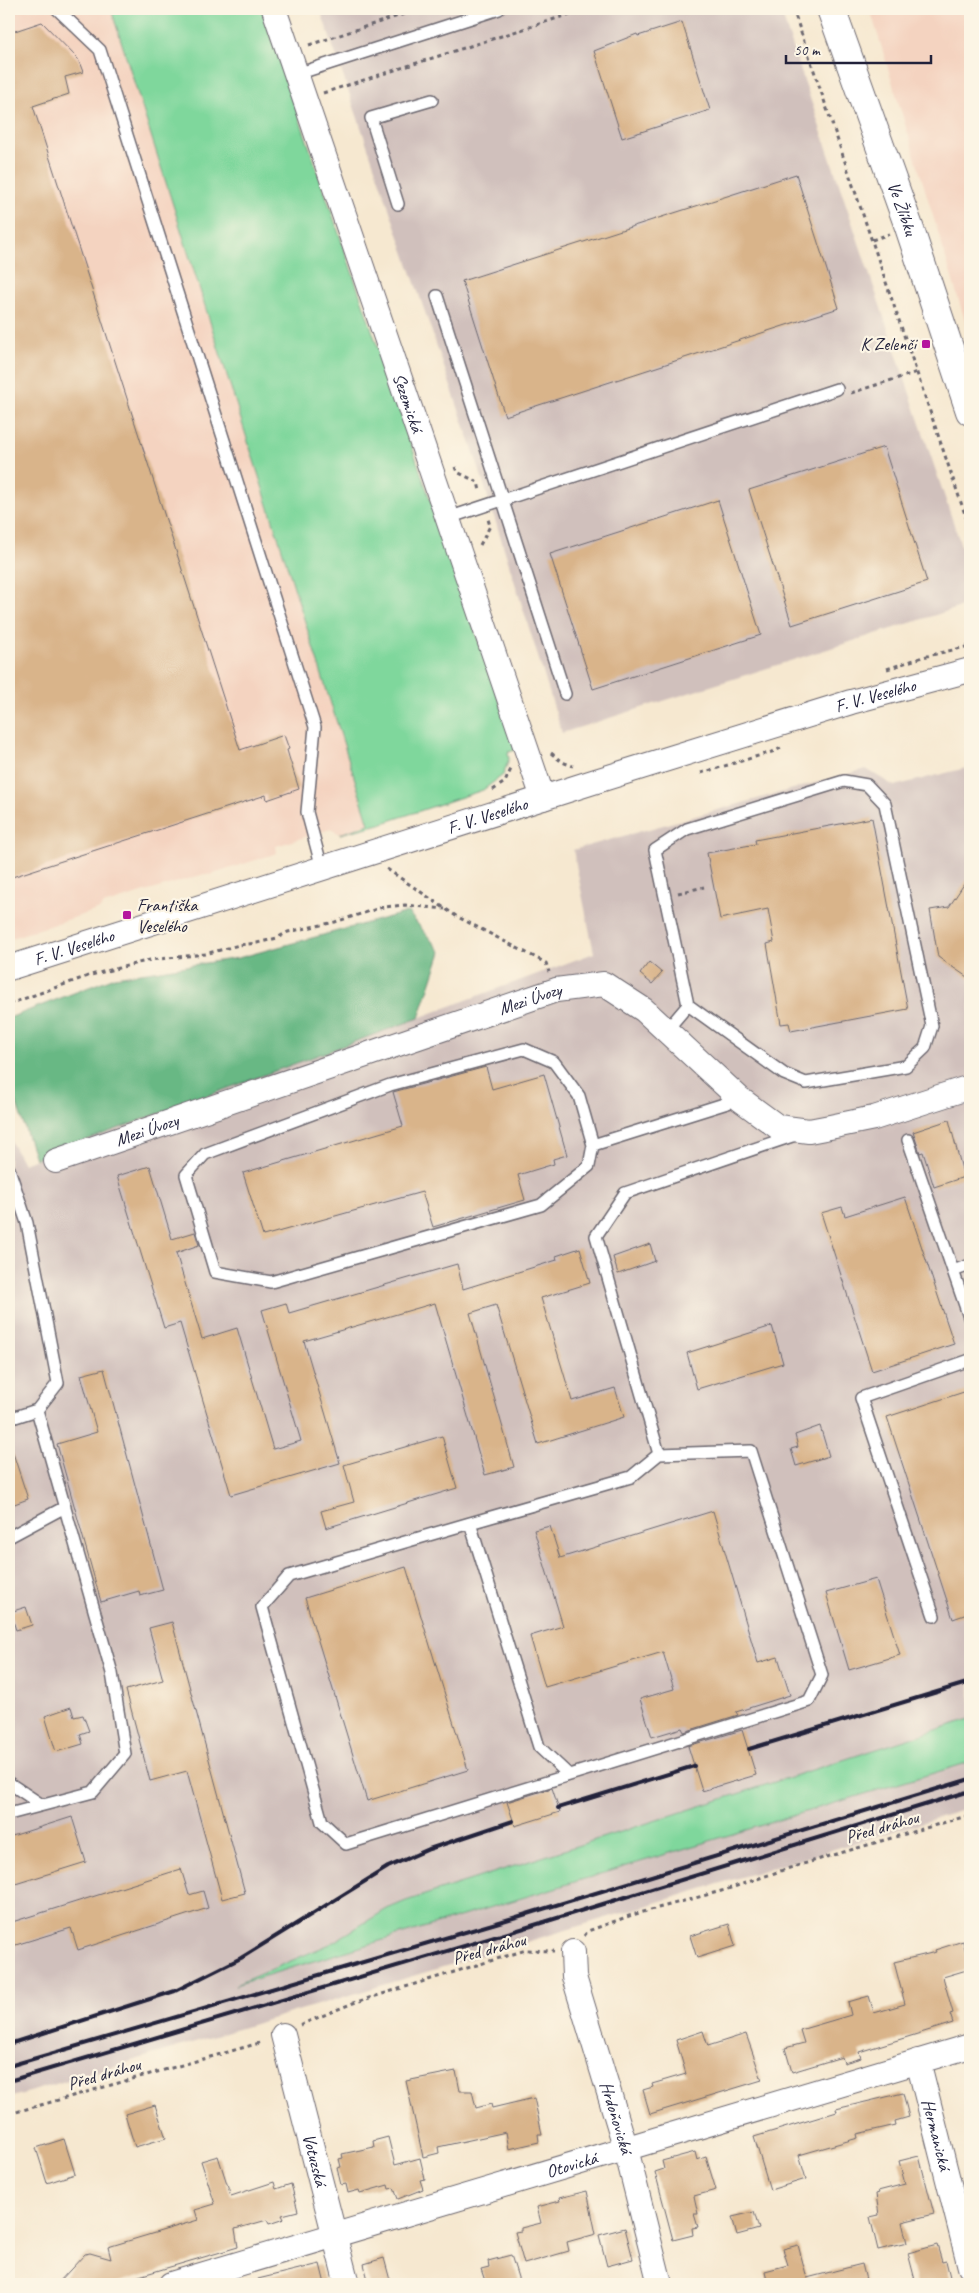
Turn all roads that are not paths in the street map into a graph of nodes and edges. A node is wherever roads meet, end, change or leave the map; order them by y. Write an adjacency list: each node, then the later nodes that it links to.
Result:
1 (57, 9): 16 (lane)
2 (274, 9): 5 (street, Sezemická)
3 (499, 9): 5 (lane)
4 (831, 9): 10 (street, Ve Žlíbku)
5 (296, 74): 12 (street, Sezemická)
6 (432, 100): 7 (lane)
7 (398, 204)
8 (437, 296): 11 (lane)
9 (838, 389): 11 (lane)
10 (970, 411)
11 (503, 500): 12 (lane); 14 (lane)
12 (448, 518): 15 (street, Sezemická)
13 (970, 670): 15 (street, F. V. Veselého)
14 (566, 694)
15 (543, 798): 16 (street, F. V. Veselého)
16 (322, 868): 17 (street, F. V. Veselého)
17 (9, 968)
18 (688, 1005): 18 (lane); 19 (lane)
19 (666, 1031): 21 (street, Mezi Úvozy); 25 (street, Mezi Úvozy)
20 (970, 1087): 22 (street, Mezi Úvozy)
21 (740, 1099): 22 (street, Mezi Úvozy); 24 (lane)
22 (809, 1131): 33 (lane)
23 (908, 1140): 28 (lane)
24 (593, 1145): 24 (lane)
25 (56, 1161)
26 (9, 1169): 31 (lane)
27 (970, 1265): 28 (lane)
28 (953, 1271): 29 (lane)
29 (970, 1320)
30 (970, 1360): 37 (lane)
31 (37, 1410): 32 (lane); 34 (lane)
32 (9, 1419)
33 (659, 1454): 35 (lane); 38 (lane)
34 (65, 1507): 36 (lane); 40 (lane)
35 (470, 1523): 38 (lane); 38 (lane)
36 (9, 1537)
37 (934, 1616)
38 (569, 1775)
39 (9, 1782): 40 (lane)
40 (42, 1805): 41 (lane)
41 (9, 1814)
42 (573, 1952): 46 (street, Hrdoňovická)
43 (283, 2035): 47 (street, Votuzská)
44 (970, 2046): 45 (street, Otovická)
45 (918, 2061): 46 (street, Otovická); 48 (street, Hermanická)
46 (626, 2148): 47 (street, Otovická); 51 (street, Hrdoňovická)
47 (334, 2236): 49 (street, Otovická); 50 (street, Votuzská)
48 (970, 2267)
49 (171, 2284)
50 (347, 2284)
51 (660, 2284)

